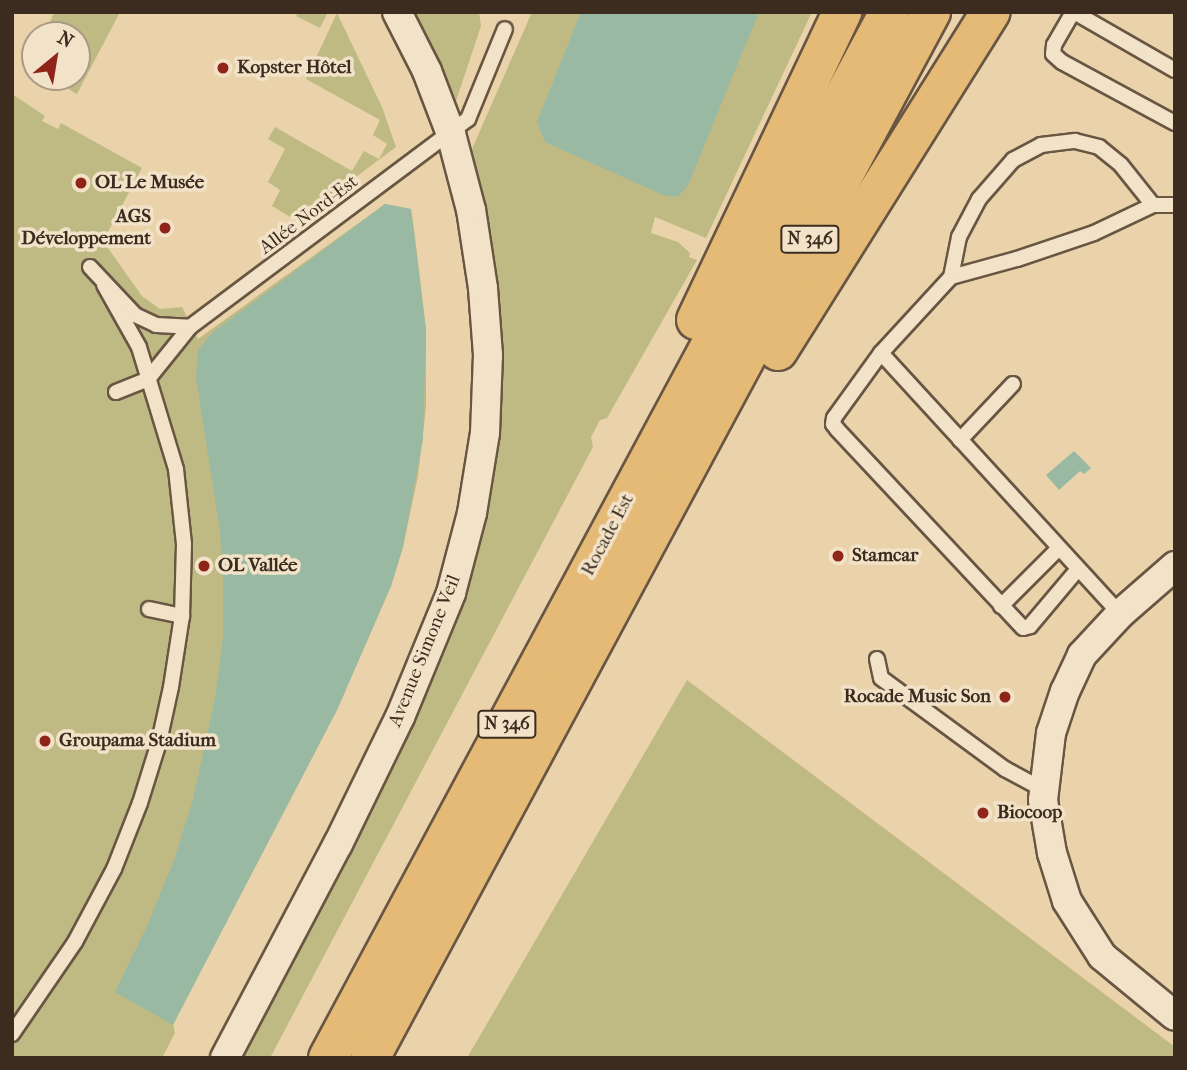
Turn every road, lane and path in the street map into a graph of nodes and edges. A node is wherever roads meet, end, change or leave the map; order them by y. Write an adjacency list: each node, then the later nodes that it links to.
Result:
1 (397, 12): 10 (street, Avenue Simone Veil)
2 (842, 12): 20 (highway)
3 (889, 12): 20 (highway, Rocade Est / N 346)
4 (931, 12): 23 (highway, Rocade Est / N 346)
5 (991, 12): 23 (highway)
6 (1074, 12): 8 (lane); 9 (lane)
7 (505, 29): 10 (lane, Allée Nord-Est)
8 (1175, 70)
9 (1175, 123)
10 (451, 134): 16 (lane, Allée Nord-Est); 35 (street, Avenue Simone Veil)
11 (1153, 205): 12 (lane); 14 (lane); 14 (lane)
12 (1175, 205)
13 (90, 267): 15 (lane)
14 (951, 277): 17 (lane)
15 (104, 285): 16 (lane); 18 (lane)
16 (190, 327): 18 (lane, Allée Nord-Est)
17 (881, 353): 22 (lane); 27 (lane)
18 (148, 379): 21 (lane); 30 (lane)
19 (1013, 384): 22 (lane)
20 (686, 389): 36 (highway, Rocade Est / N 346)
21 (116, 392)
22 (960, 440): 24 (lane)
23 (688, 467): 37 (highway, Rocade Est / N 346)
24 (1058, 549): 26 (lane); 27 (lane)
25 (1175, 566): 29 (street)
26 (1077, 569): 27 (lane); 29 (lane)
27 (1000, 607)
28 (149, 609): 30 (lane)
29 (1120, 614): 32 (street)
30 (182, 616): 34 (lane)
31 (877, 659): 32 (lane)
32 (1044, 790): 33 (street)
33 (1175, 1016)
34 (12, 1034)
35 (225, 1058)
36 (328, 1058)
37 (370, 1058)

